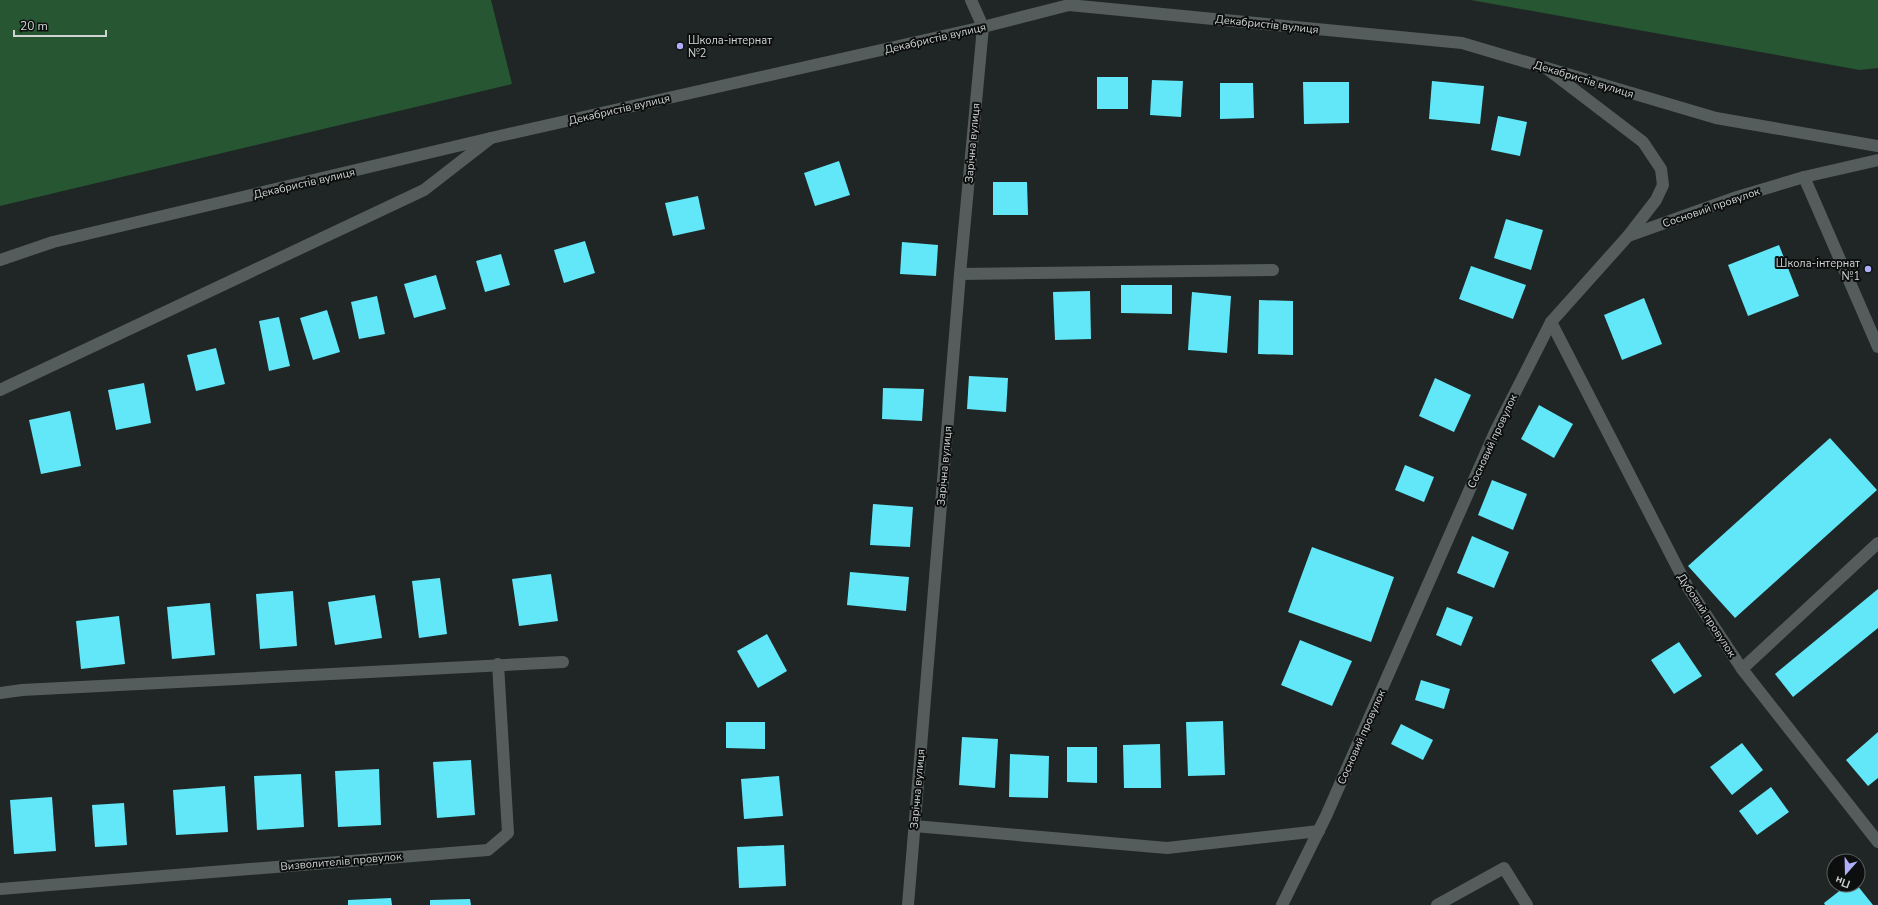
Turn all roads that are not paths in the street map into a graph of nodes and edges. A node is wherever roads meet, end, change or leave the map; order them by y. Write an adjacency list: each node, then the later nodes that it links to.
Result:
1 (971, 0): 2 (street)
2 (983, 27): 3 (street, Декабристів вулиця); 4 (street, Декабристів вулиця); 11 (street, Зарічна вулиця)
3 (1544, 67): 5 (street, Декабристів вулиця); 8 (street)
4 (491, 138): 9 (street, Декабристів вулиця); 14 (street)
5 (1878, 146)
6 (1878, 160): 7 (street, Сосновий провулок)
7 (1804, 178): 8 (street, Сосновий провулок); 13 (street)
8 (1628, 236): 12 (street, Сосновий провулок)
9 (0, 260)
10 (1273, 270): 11 (street)
11 (960, 274): 20 (street, Зарічна вулиця)
12 (1551, 322): 18 (street, Дубовий провулок); 21 (street, Сосновий провулок)
13 (1878, 347)
14 (0, 390)
15 (1878, 543): 18 (street)
16 (563, 662): 17 (street)
17 (498, 664): 19 (street); 23 (street, Визволителів провулок)
18 (1742, 669): 22 (street, Дубовий провулок)
19 (0, 693)
20 (914, 826): 21 (street); 24 (street, Зарічна вулиця)
21 (1319, 831): 25 (street, Сосновий провулок)
22 (1878, 842)
23 (0, 889)
24 (908, 905)
25 (1282, 905)
26 (1437, 905): 27 (street)
27 (1527, 905)

